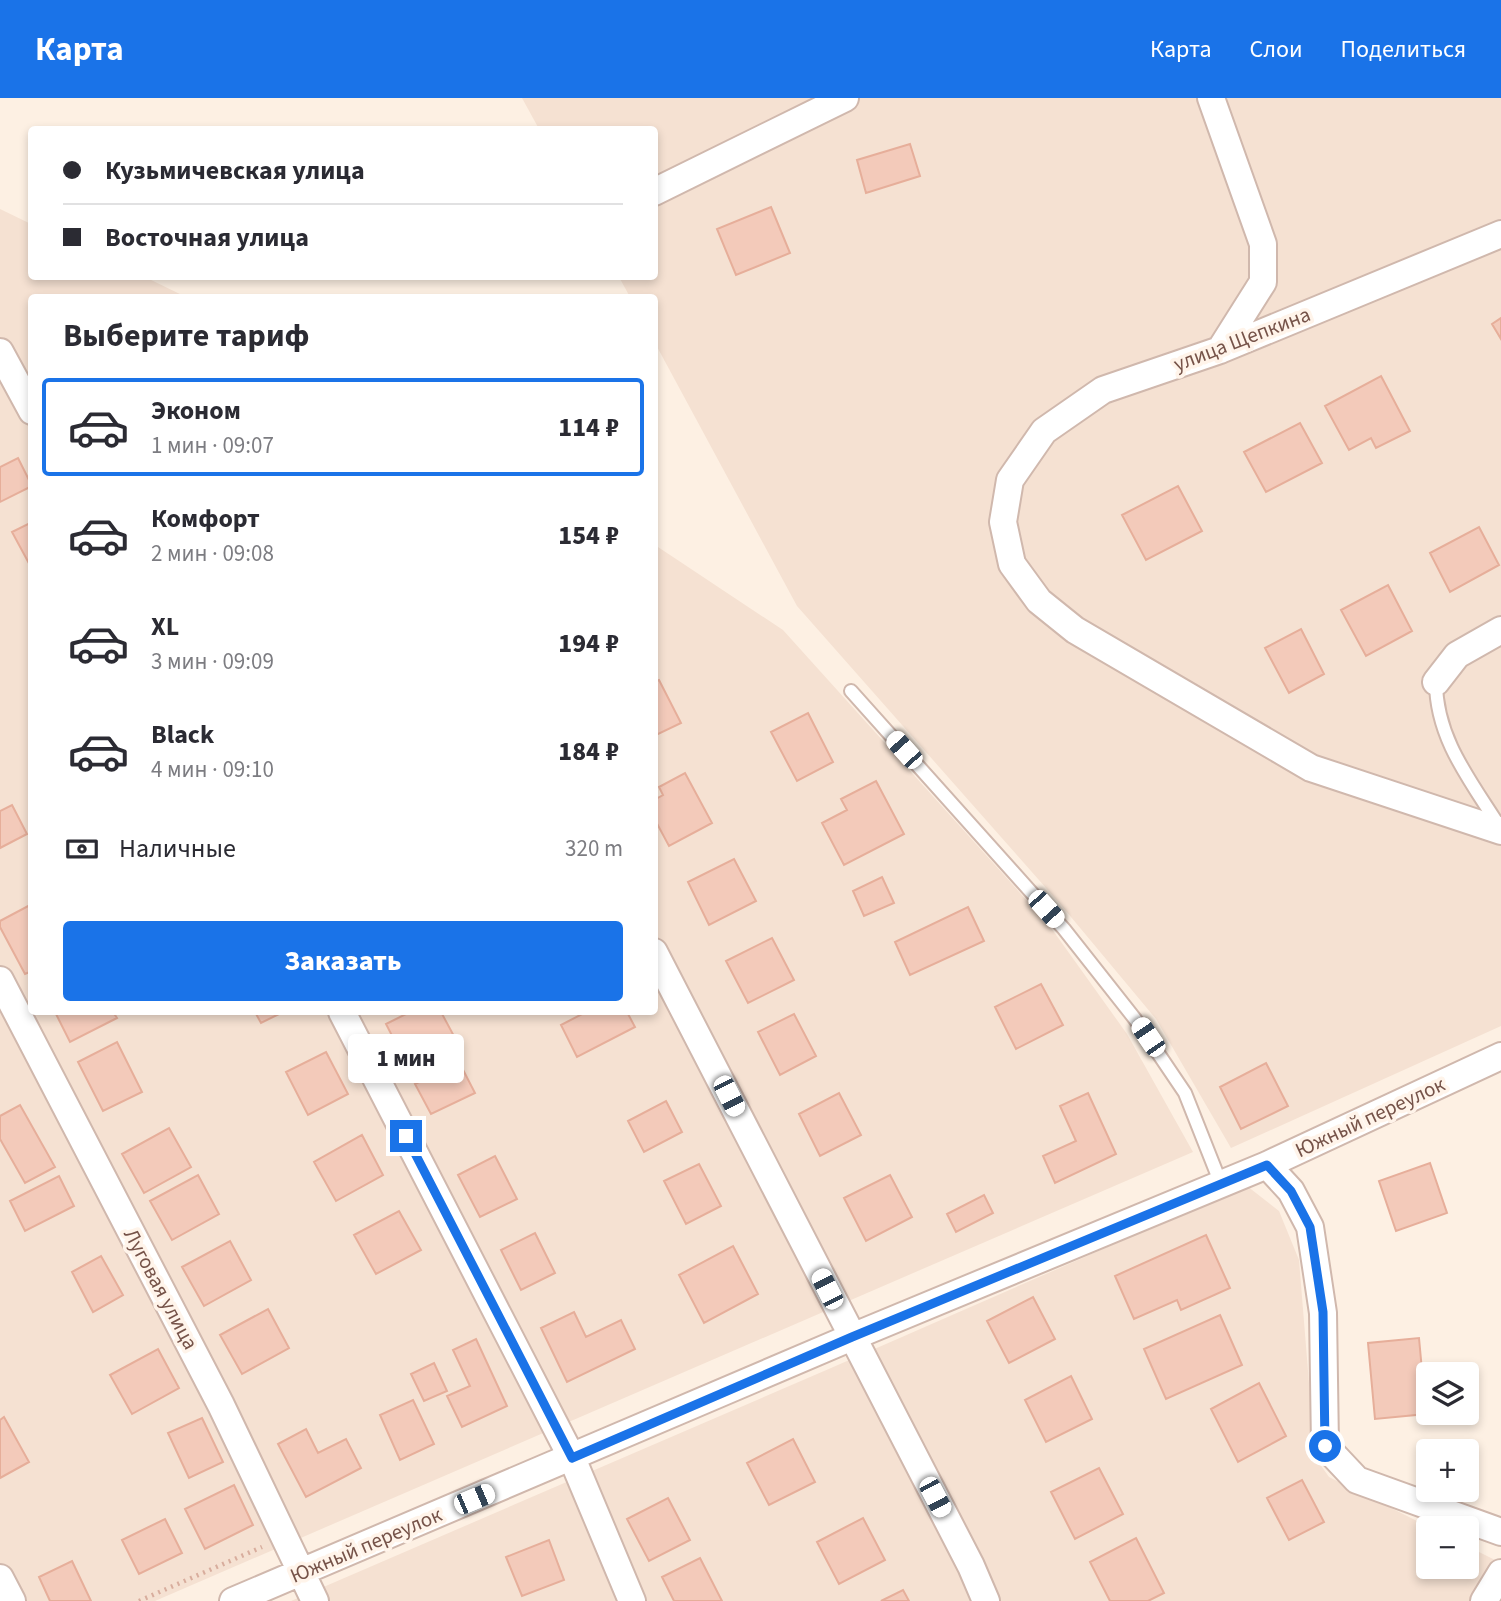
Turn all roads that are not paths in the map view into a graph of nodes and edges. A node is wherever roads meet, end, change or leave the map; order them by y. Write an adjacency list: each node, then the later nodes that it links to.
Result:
1 (845, 98): 3 (street)
2 (1211, 98): 5 (street)
3 (658, 190)
4 (1501, 234): 5 (street, улица Щепкина)
5 (1220, 350): 11 (street, улица Щепкина)
6 (0, 352): 7 (street)
7 (28, 404)
8 (1501, 631): 9 (street)
9 (1436, 681): 11 (lane)
10 (851, 691): 17 (lane)
11 (1501, 830)
12 (658, 960): 18 (street)
13 (0, 980): 21 (street, Луговая улица)
14 (344, 1015): 19 (street)
15 (1501, 1056): 16 (street, Южный переулок)
16 (1267, 1165): 17 (street, Южный переулок); 20 (street)
17 (1221, 1184): 18 (street, Южный переулок)
18 (852, 1337): 19 (street, Южный переулок); 28 (street)
19 (572, 1458): 21 (street, Южный переулок); 27 (street)
20 (1501, 1532)
21 (302, 1571): 25 (street, Южный переулок); 26 (street, Луговая улица)
22 (1501, 1573): 29 (street)
23 (0, 1578): 24 (street)
24 (12, 1601)
25 (233, 1601)
26 (315, 1601)
27 (632, 1601)
28 (986, 1601)
29 (1484, 1601)

